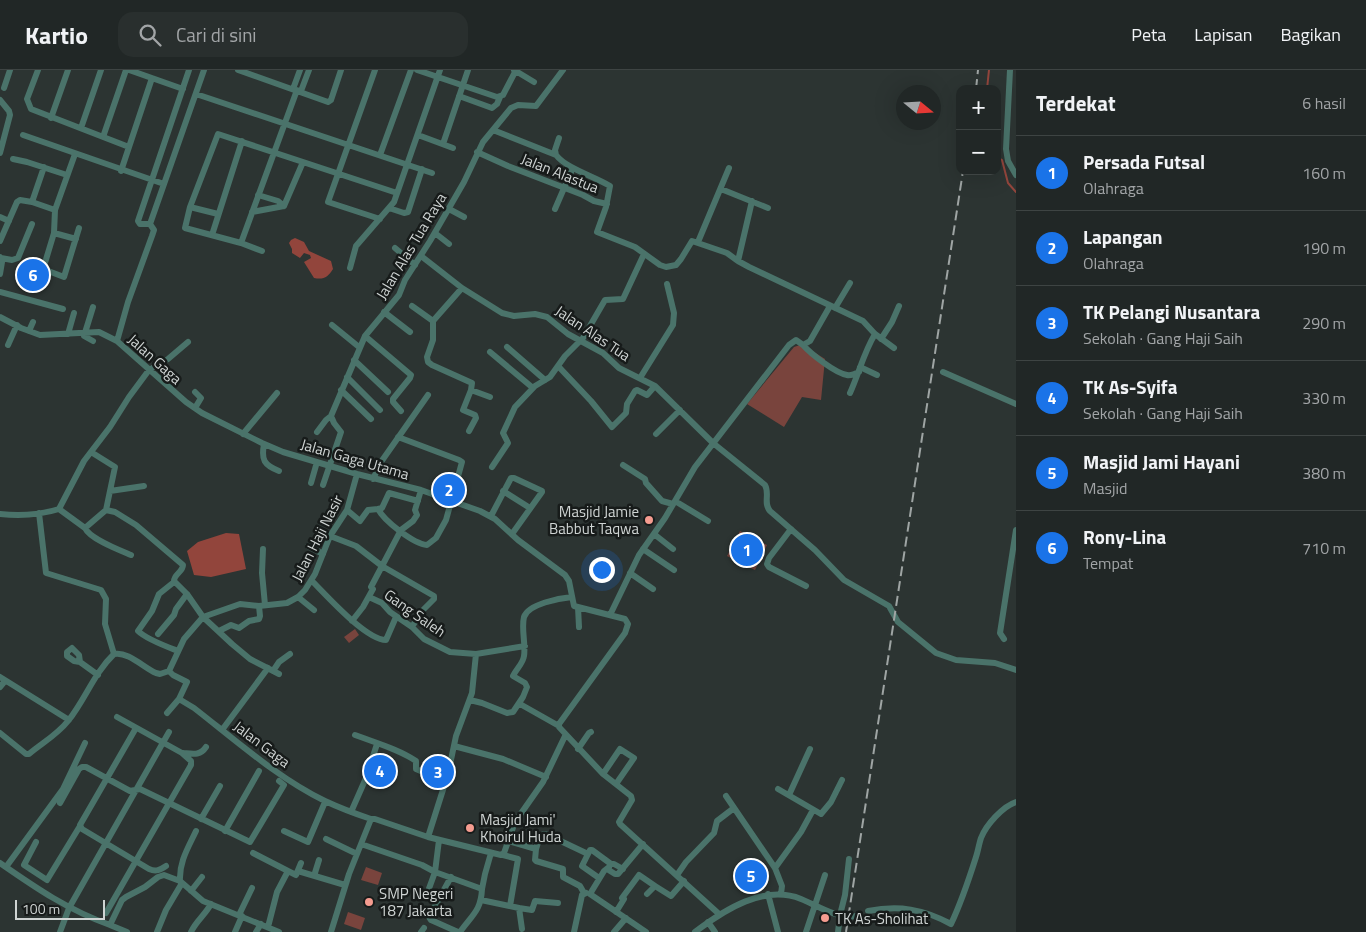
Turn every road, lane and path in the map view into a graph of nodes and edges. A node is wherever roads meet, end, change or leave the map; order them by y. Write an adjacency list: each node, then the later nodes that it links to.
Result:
1 (10, 70): 23 (street)
2 (38, 70): 30 (street)
3 (68, 70): 30 (street)
4 (101, 70): 32 (street)
5 (127, 70): 20 (street); 36 (street)
6 (189, 70): 24 (street)
7 (204, 70): 26 (street)
8 (239, 70): 25 (street)
9 (300, 70): 25 (street)
10 (308, 70): 25 (street)
11 (341, 70): 25 (street)
12 (375, 70): 40 (street)
13 (411, 70): 47 (street)
14 (417, 70): 19 (street)
15 (468, 70): 22 (street)
16 (515, 70): 21 (street); 28 (street)
17 (563, 70): 33 (street, Jalan Alas Tua Raya)
18 (1010, 70): 60 (street)
19 (439, 74): 22 (street); 34 (street)
20 (152, 78): 24 (street); 41 (street)
21 (534, 82)
22 (463, 86): 27 (street); 28 (street)
23 (4, 88)
24 (183, 89): 61 (street)
25 (297, 90): 31 (street)
26 (196, 94): 31 (street); 62 (street)
27 (459, 96): 28 (street); 39 (street)
28 (500, 97)
29 (0, 100): 45 (street)
30 (51, 118): 32 (street)
31 (284, 123): 40 (street); 43 (street)
32 (80, 128): 36 (street)
33 (493, 130): 44 (street, Jalan Alas Tua Raya); 48 (street)
34 (418, 135): 39 (street); 51 (street)
35 (23, 136): 46 (street)
36 (103, 137): 41 (street)
37 (559, 138): 48 (street)
38 (242, 141): 43 (street); 70 (street); 78 (street)
39 (443, 144): 42 (street)
40 (349, 145): 47 (street); 57 (street)
41 (129, 147): 55 (street)
42 (453, 148)
43 (273, 152): 50 (street); 66 (street)
44 (477, 152): 63 (street, Jalan Alastua); 74 (street, Jalan Alas Tua Raya)
45 (0, 154)
46 (75, 154): 55 (street); 59 (street)
47 (380, 155): 51 (street)
48 (556, 155): 69 (street)
49 (13, 159): 52 (street)
50 (303, 162): 57 (street); 71 (street)
51 (406, 164): 54 (street); 65 (street)
52 (44, 167): 59 (street); 68 (street)
53 (729, 168): 64 (street)
54 (422, 169): 58 (street); 72 (street)
55 (121, 171): 61 (street)
56 (570, 172): 63 (street)
57 (339, 173): 65 (street); 81 (street)
58 (432, 173)
59 (67, 175): 76 (street)
60 (1016, 175)
61 (151, 181): 62 (street); 84 (street)
62 (164, 184): 84 (street)
63 (564, 188): 69 (street, Jalan Alastua); 75 (street)
64 (721, 189): 67 (street); 91 (street)
65 (397, 193): 72 (street)
66 (258, 195): 71 (street); 77 (street)
67 (752, 201): 73 (street); 99 (street)
68 (32, 202): 76 (street); 82 (street)
69 (607, 204): 96 (street, Jalan Alastua)
70 (190, 206): 78 (street); 88 (street)
71 (284, 206): 77 (street)
72 (389, 208): 81 (street)
73 (768, 208)
74 (449, 209): 80 (street); 87 (street, Jalan Alas Tua Raya)
75 (555, 209)
76 (55, 210): 86 (street)
77 (252, 212): 92 (street)
78 (218, 214): 88 (street)
79 (0, 217): 82 (street)
80 (464, 217)
81 (380, 219): 101 (street)
82 (9, 221): 90 (street)
83 (32, 224): 98 (street)
84 (150, 224): 128 (street)
85 (79, 228): 89 (street)
86 (54, 233): 89 (street); 89 (street)
87 (435, 233): 93 (street); 97 (street, Jalan Alas Tua Raya)
88 (212, 235): 92 (street)
89 (76, 239)
90 (0, 241)
91 (698, 242): 96 (street); 99 (street)
92 (241, 243): 95 (street)
93 (449, 244)
94 (395, 248): 100 (street)
95 (262, 251)
96 (644, 254): 126 (street)
97 (421, 256): 100 (street, Jalan Alas Tua Raya); 105 (street, Jalan Alas Tua)
98 (1, 258): 102 (street)
99 (738, 261): 110 (street)
100 (415, 264): 112 (street, Jalan Alas Tua Raya)
101 (350, 268)
102 (0, 274)
103 (850, 283): 110 (street)
104 (667, 284): 143 (street)
105 (462, 288): 115 (street); 126 (street, Jalan Alas Tua)
106 (0, 292): 111 (street)
107 (412, 306): 115 (street)
108 (899, 306): 125 (street)
109 (93, 307): 120 (street)
110 (832, 307): 123 (street); 131 (street)
111 (62, 309)
112 (384, 312): 121 (street); 124 (street, Jalan Alas Tua Raya)
113 (74, 314): 122 (street)
114 (0, 317): 117 (street, Jalan Gaga)
115 (433, 321): 148 (street)
116 (33, 322): 119 (street)
117 (16, 325): 119 (street, Jalan Gaga); 130 (street)
118 (332, 325): 133 (street)
119 (29, 331): 122 (street, Jalan Gaga)
120 (84, 332): 122 (street, Jalan Gaga); 127 (street); 128 (street, Jalan Gaga)
121 (410, 332)
122 (68, 334)
123 (875, 334): 125 (street); 139 (street)
124 (365, 336): 133 (street, Jalan Alas Tua Raya); 159 (street)
125 (881, 339): 134 (street)
126 (580, 340): 137 (street); 143 (street, Jalan Alas Tua)
127 (93, 341)
128 (117, 341): 138 (street, Jalan Gaga)
129 (188, 342): 138 (street)
130 (8, 345)
131 (803, 345): 139 (street); 167 (street)
132 (507, 346): 144 (street)
133 (359, 347): 136 (street, Jalan Alas Tua Raya)
134 (894, 348)
135 (490, 352): 146 (street)
136 (354, 360): 142 (street, Jalan Alas Tua Raya); 150 (street)
137 (558, 366): 144 (street); 145 (street)
138 (150, 370): 156 (street, Jalan Gaga); 169 (street)
139 (859, 370): 141 (street); 152 (street)
140 (943, 372): 155 (street)
141 (877, 375)
142 (347, 377): 147 (street, Jalan Alas Tua Raya); 157 (street)
143 (640, 378): 145 (street, Jalan Alas Tua)
144 (545, 380): 146 (street)
145 (655, 386): 158 (street, Jalan Alas Tua)
146 (533, 388): 174 (street)
147 (341, 390): 160 (street, Jalan Alas Tua Raya); 161 (street)
148 (471, 390): 154 (street); 162 (street)
149 (195, 392): 156 (street)
150 (388, 392)
151 (277, 393): 164 (street)
152 (850, 393)
153 (428, 395): 166 (street)
154 (490, 397)
155 (1016, 404)
156 (195, 408): 164 (street, Jalan Gaga)
157 (380, 410)
158 (680, 410): 165 (street); 167 (street, Jalan Alas Tua)
159 (401, 411)
160 (331, 416): 163 (street); 173 (street)
161 (371, 419)
162 (469, 431)
163 (317, 432)
164 (243, 434): 168 (street, Jalan Gaga)
165 (656, 434)
166 (398, 437): 177 (street); 184 (street)
167 (713, 443): 186 (street); 197 (street, Jalan Alas Tua)
168 (264, 444): 170 (street, Jalan Gaga); 175 (street)
169 (90, 452): 182 (street); 188 (street)
170 (283, 452): 171 (street, Jalan Gaga Utama)
171 (317, 462): 173 (street, Jalan Gaga Utama); 178 (street)
172 (623, 465): 186 (street)
173 (329, 466): 176 (street, Jalan Gaga Utama); 179 (street)
174 (492, 467)
175 (278, 471)
176 (357, 474): 177 (street, Jalan Gaga Utama); 191 (street, Jalan Haji Nasir)
177 (373, 478): 181 (street, Jalan Gaga Utama)
178 (312, 483)
179 (323, 485)
180 (144, 486): 182 (street)
181 (421, 490): 184 (street, Jalan Gaga Utama); 185 (street)
182 (110, 491): 190 (street)
183 (503, 491): 187 (street); 187 (street); 194 (street)
184 (452, 500): 194 (street, Jalan Gaga Utama); 198 (street)
185 (418, 501): 189 (street); 198 (street)
186 (674, 502): 195 (street); 201 (street)
187 (530, 508): 200 (street)
188 (60, 509): 192 (street); 196 (street)
189 (378, 509): 191 (street); 198 (street)
190 (106, 510): 196 (street); 212 (street)
191 (347, 510): 202 (street, Jalan Haji Nasir)
192 (39, 513): 193 (street); 234 (street)
193 (0, 514)
194 (491, 516): 200 (street, Jalan Gaga Utama)
195 (708, 521)
196 (85, 528): 208 (street)
197 (791, 529): 214 (street); 238 (street, Jalan Alas Tua)
198 (401, 530): 209 (street)
199 (1016, 530): 231 (street)
200 (512, 534): 217 (street, Jalan Gaga Utama)
201 (654, 534): 205 (street); 206 (street)
202 (330, 536): 207 (street, Jalan Haji Nasir); 209 (street)
203 (308, 546): 207 (street)
204 (263, 549): 220 (street)
205 (643, 549): 210 (street); 211 (street)
206 (672, 549)
207 (323, 554): 213 (street, Jalan Haji Nasir)
208 (131, 555)
209 (382, 566): 219 (street); 227 (street)
210 (674, 570)
211 (630, 573): 215 (street); 223 (street)
212 (174, 582): 216 (street); 233 (street)
213 (312, 582): 218 (street, Jalan Haji Nasir); 226 (street)
214 (806, 586)
215 (653, 589)
216 (187, 594): 224 (street); 230 (street)
217 (572, 596): 221 (street, Jalan Gaga Utama); 232 (street)
218 (298, 597): 220 (street, Jalan Haji Nasir); 222 (street)
219 (369, 598): 225 (street, Gang Saleh); 226 (street)
220 (262, 606): 224 (street, Jalan Haji Nasir); 229 (street)
221 (578, 607): 223 (street); 228 (street)
222 (314, 610)
223 (610, 614): 250 (street)
224 (203, 617): 229 (street); 233 (street, Jalan Haji Nasir)
225 (396, 617): 226 (street); 227 (street, Gang Saleh)
226 (352, 621)
227 (412, 627): 236 (street, Gang Saleh)
228 (579, 627)
229 (219, 631): 240 (street)
230 (158, 634)
231 (1004, 639)
232 (525, 646): 236 (street, Gang Saleh); 246 (street)
233 (178, 651): 239 (street, Jalan Haji Nasir)
234 (114, 654): 239 (street); 241 (street)
235 (290, 654): 240 (street)
236 (476, 654): 245 (street)
237 (80, 662): 241 (street)
238 (1016, 670)
239 (169, 671): 244 (street)
240 (274, 671): 252 (street)
241 (98, 676): 249 (street)
242 (3, 679): 243 (street); 249 (street)
243 (0, 687)
244 (179, 699): 247 (street); 252 (street, Jalan Gaga)
245 (470, 700): 246 (street); 261 (street)
246 (520, 704): 250 (street)
247 (167, 714)
248 (117, 716): 251 (street)
249 (69, 720): 255 (street)
250 (558, 726): 257 (street)
251 (136, 728): 259 (street); 269 (street)
252 (222, 730): 280 (street, Jalan Gaga)
253 (169, 732): 259 (street)
254 (591, 732): 263 (street)
255 (0, 733)
256 (355, 735): 260 (street)
257 (565, 736): 263 (street); 268 (street)
258 (85, 742): 312 (street)
259 (163, 742): 265 (street); 276 (street)
260 (377, 744): 271 (street); 285 (street)
261 (454, 746): 268 (street); 271 (street)
262 (206, 747): 265 (street)
263 (578, 749): 267 (street)
264 (810, 749): 277 (street)
265 (182, 753): 282 (street)
266 (258, 771): 290 (street)
267 (603, 774): 273 (street); 273 (street)
268 (546, 777): 295 (street)
269 (106, 778): 276 (street); 279 (street); 288 (street)
270 (842, 780): 284 (street)
271 (446, 782): 292 (street)
272 (284, 784): 290 (street)
273 (616, 784): 299 (street)
274 (220, 786): 286 (street)
275 (778, 789): 277 (street)
276 (135, 790): 282 (street); 297 (street)
277 (789, 795): 284 (street)
278 (726, 796): 283 (street)
279 (60, 802)
280 (325, 802): 285 (street, Jalan Gaga); 291 (street)
281 (1016, 802): 343 (street)
282 (169, 803): 286 (street); 308 (street)
283 (734, 808): 314 (street); 318 (street)
284 (813, 810): 314 (street)
285 (351, 812): 287 (street, Jalan Gaga)
286 (201, 819): 290 (street)
287 (371, 820): 292 (street, Jalan Gaga); 298 (street)
288 (80, 826): 296 (street); 297 (street)
289 (196, 831): 325 (street)
290 (225, 831)
291 (284, 831)
292 (428, 837): 294 (street, Jalan Gaga)
293 (326, 839): 303 (street)
294 (439, 840): 302 (street, Jalan Gaga); 317 (street)
295 (508, 841): 300 (street); 305 (street)
296 (36, 842)
297 (106, 842): 308 (street); 341 (street)
298 (361, 844): 303 (street); 317 (street)
299 (643, 844): 313 (street); 318 (street)
300 (536, 849): 304 (street); 332 (street)
301 (253, 853): 316 (street)
302 (492, 853): 305 (street, Jalan Gaga); 329 (street)
303 (357, 854): 326 (street)
304 (588, 854): 313 (street); 323 (street)
305 (503, 855): 339 (street)
306 (849, 859): 347 (street)
307 (319, 860): 320 (street)
308 (136, 861): 311 (street); 345 (street)
309 (0, 863): 312 (street)
310 (301, 863): 315 (street)
311 (166, 866)
312 (6, 867): 341 (street)
313 (609, 867): 323 (street)
314 (775, 868): 335 (street)
315 (298, 871): 316 (street); 320 (street)
316 (288, 872): 353 (street)
317 (435, 872): 322 (street); 331 (street)
318 (676, 875): 324 (street)
319 (825, 875): 340 (street)
320 (314, 876): 326 (street)
321 (202, 877): 330 (street)
322 (451, 877): 329 (street); 364 (street)
323 (599, 878): 332 (street)
324 (684, 881): 327 (street); 346 (street)
325 (181, 882): 330 (street); 352 (street); 358 (street)
326 (345, 885): 363 (street)
327 (654, 886): 333 (street); 344 (street)
328 (252, 888): 348 (street)
329 (482, 889): 336 (street)
330 (191, 891): 338 (street)
331 (427, 894)
332 (587, 894): 344 (street); 365 (street)
333 (647, 894)
334 (768, 894): 335 (street); 346 (street); 369 (street)
335 (781, 894): 340 (street)
336 (482, 900): 339 (street); 364 (street)
337 (558, 902): 342 (street)
338 (210, 904): 348 (street); 359 (street)
339 (510, 906): 342 (street)
340 (814, 906): 347 (street); 370 (street)
341 (69, 908): 352 (street); 356 (street)
342 (519, 908): 354 (street)
343 (868, 911)
344 (616, 912): 350 (street)
345 (106, 913)
346 (718, 914): 351 (street)
347 (840, 914): 349 (street); 371 (street)
348 (240, 916): 353 (street); 360 (street)
349 (856, 916)
350 (626, 918): 355 (street); 366 (street)
351 (708, 922): 367 (street); 368 (street)
352 (110, 925): 357 (street)
353 (264, 926): 361 (street); 362 (street)
354 (522, 928)
355 (641, 931)
356 (60, 932)
357 (127, 932)
358 (157, 932)
359 (191, 932)
360 (235, 932)
361 (256, 932)
362 (279, 932)
363 (331, 932)
364 (459, 932)
365 (574, 932)
366 (614, 932)
367 (695, 932)
368 (715, 932)
369 (778, 932)
370 (806, 932)
371 (838, 932)

